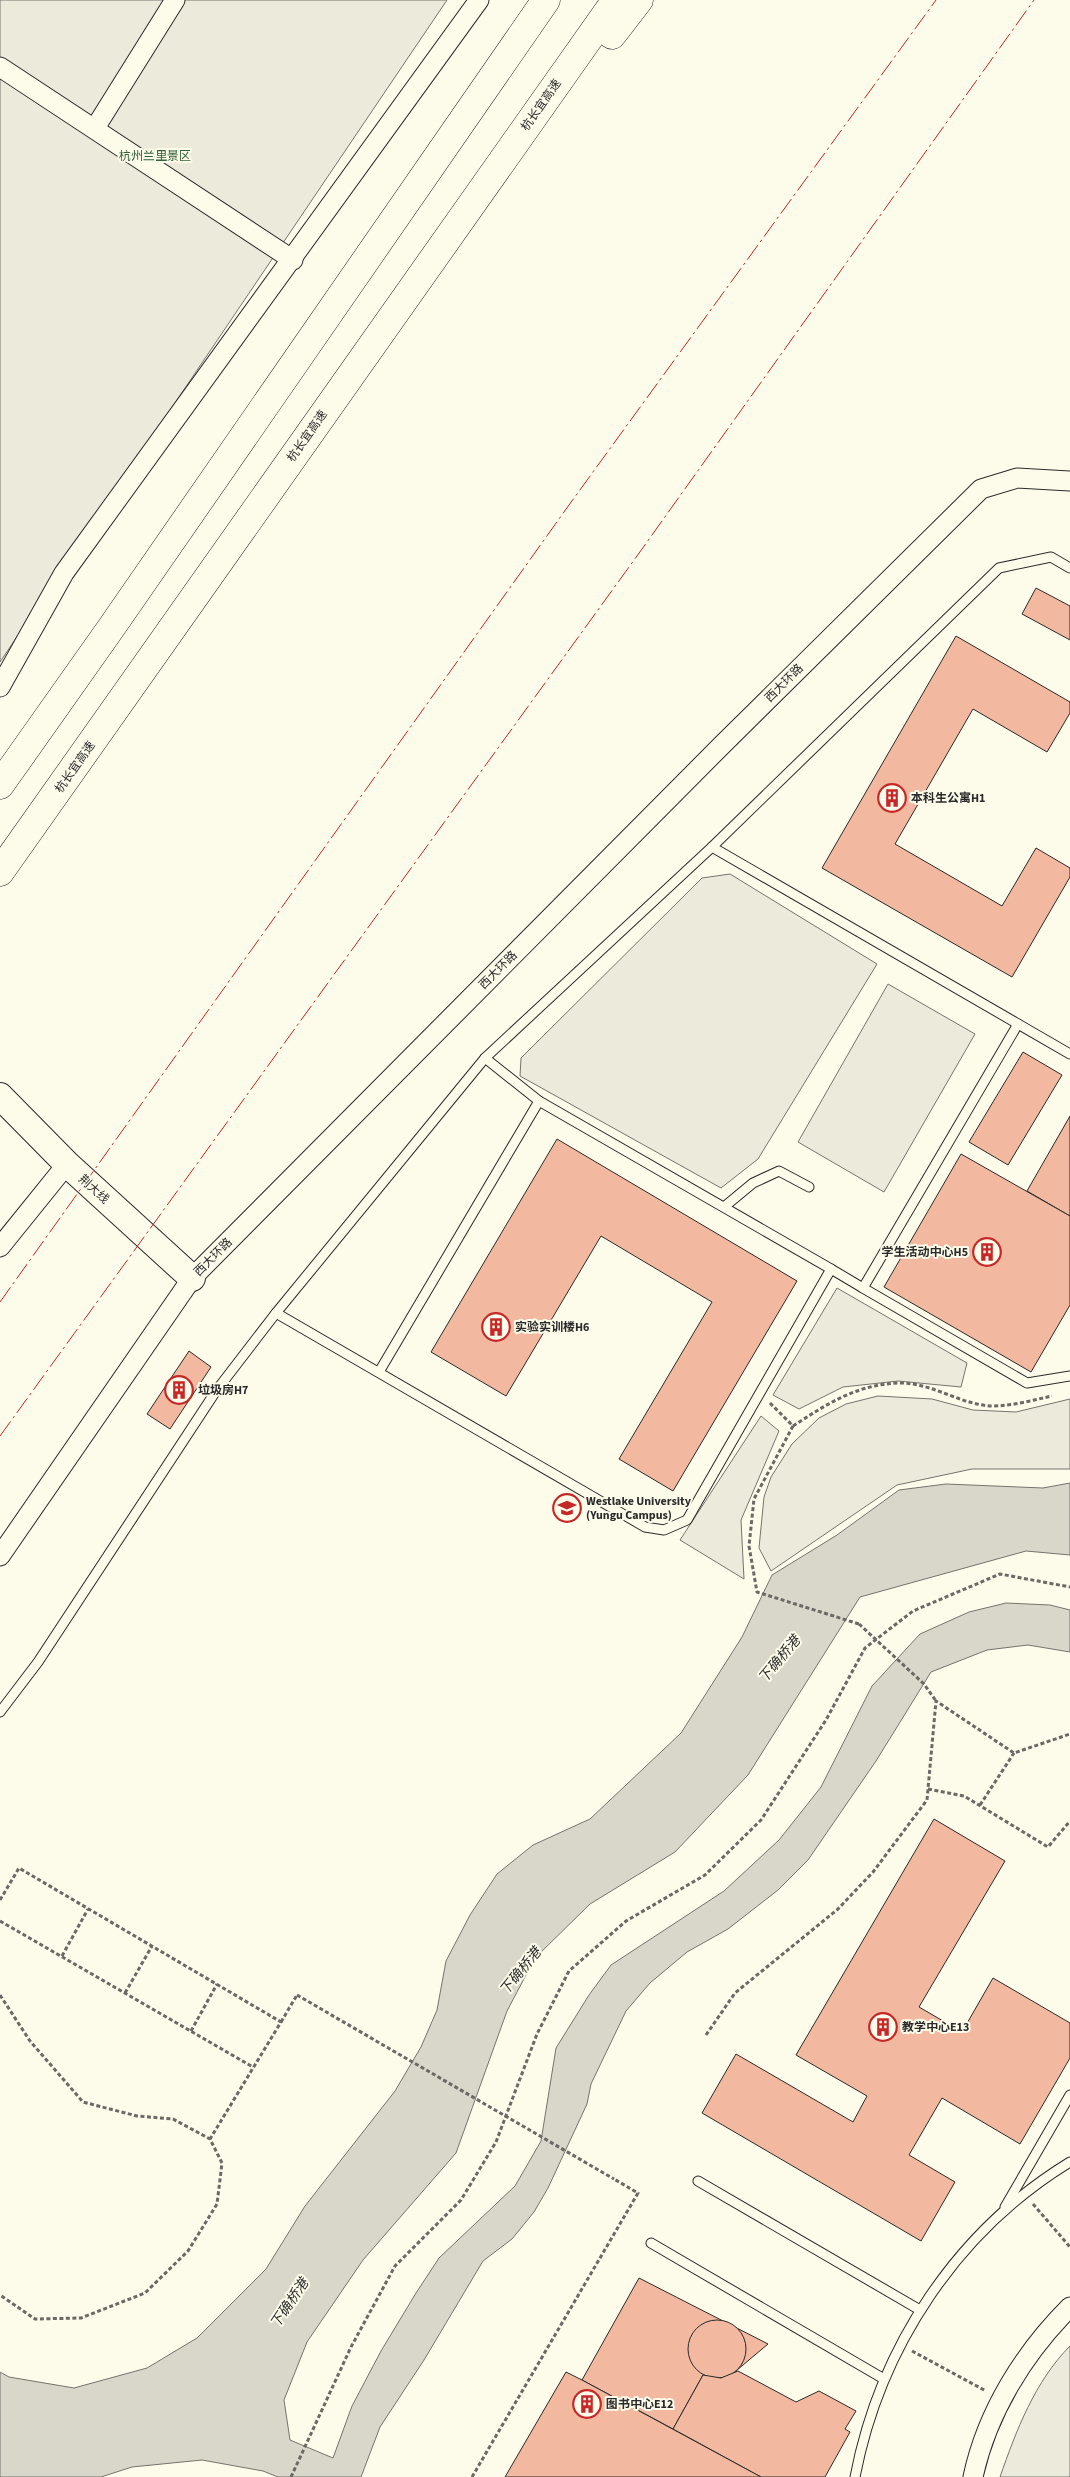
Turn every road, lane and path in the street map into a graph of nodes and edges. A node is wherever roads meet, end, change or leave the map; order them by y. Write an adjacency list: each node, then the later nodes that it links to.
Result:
1 (175, 0): 7 (street)
2 (479, 0): 8 (street)
3 (546, 0): 13 (highway)
4 (616, 0): 9 (highway, 杭长宜高速)
5 (639, 0): 9 (highway)
6 (0, 67): 7 (street)
7 (95, 128): 8 (street)
8 (292, 260): 12 (street)
9 (371, 344): 15 (highway, 杭长宜高速)
10 (1070, 481): 26 (street, 西大环路)
11 (1070, 568): 14 (lane)
12 (0, 686)
13 (0, 786)
14 (712, 847): 16 (lane); 18 (lane)
15 (0, 872)
16 (1018, 1024): 17 (lane); 27 (lane)
17 (1070, 1054)
18 (485, 1058): 20 (lane); 28 (lane)
19 (0, 1096): 21 (street, 荆大线)
20 (539, 1101): 23 (lane); 29 (lane)
21 (67, 1164): 24 (street); 26 (street, 荆大线)
22 (809, 1187): 23 (lane)
23 (724, 1207): 25 (lane)
24 (0, 1248)
25 (832, 1270): 27 (lane); 31 (lane)
26 (192, 1278): 34 (street, 西大环路)
27 (863, 1288): 30 (lane)
28 (276, 1313): 29 (lane); 37 (lane)
29 (379, 1372): 31 (lane)
30 (1070, 1376)
31 (760, 1393): 33 (path)
32 (1061, 1394): 33 (path)
33 (793, 1426): 36 (path, bridge)
34 (0, 1556)
35 (1070, 1587): 69 (path)
36 (936, 1700): 39 (path); 40 (path)
37 (0, 1712)
38 (1070, 1734): 39 (path)
39 (1014, 1753): 41 (path)
40 (928, 1789): 41 (path); 53 (path)
41 (980, 1805): 42 (path)
42 (1070, 1821)
43 (0, 1900): 44 (path)
44 (88, 1909): 46 (path); 47 (path)
45 (0, 1921): 47 (path)
46 (152, 1946): 48 (path); 49 (path)
47 (62, 1956): 49 (path)
48 (217, 1984): 51 (path); 52 (path)
49 (125, 1993): 52 (path)
50 (0, 1995): 56 (path)
51 (281, 2022): 54 (path); 70 (path, bridge)
52 (191, 2031): 54 (path)
53 (706, 2035)
54 (254, 2067): 56 (path)
55 (1070, 2095): 60 (lane)
56 (210, 2139): 63 (path)
57 (1070, 2162): 59 (lane)
58 (698, 2181): 65 (lane)
59 (1024, 2194): 60 (lane); 62 (path)
60 (1001, 2214): 65 (lane)
61 (651, 2243): 67 (lane)
62 (1070, 2247)
63 (0, 2296)
64 (1070, 2307): 68 (street)
65 (920, 2310): 66 (lane)
66 (900, 2345): 67 (lane); 68 (path)
67 (884, 2379): 71 (lane)
68 (1002, 2400): 72 (street)
69 (291, 2477)
70 (472, 2477)
71 (855, 2477)
72 (973, 2477)

